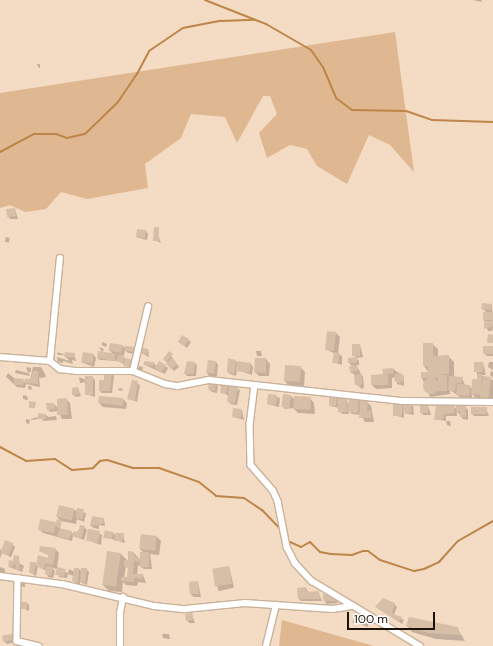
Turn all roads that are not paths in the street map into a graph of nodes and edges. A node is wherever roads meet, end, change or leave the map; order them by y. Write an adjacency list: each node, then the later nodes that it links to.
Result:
1 (60, 258): 4 (street)
2 (148, 307): 5 (street)
3 (0, 356): 4 (street)
4 (50, 361): 5 (street)
5 (133, 371): 6 (street)
6 (255, 385): 7 (street); 12 (street)
7 (493, 402)
8 (0, 576): 9 (street)
9 (18, 578): 10 (street); 13 (street)
10 (123, 597): 11 (street); 14 (street)
11 (276, 605): 12 (street); 15 (street)
12 (353, 606): 16 (street)
13 (38, 646)
14 (120, 646)
15 (266, 646)
16 (420, 646)

